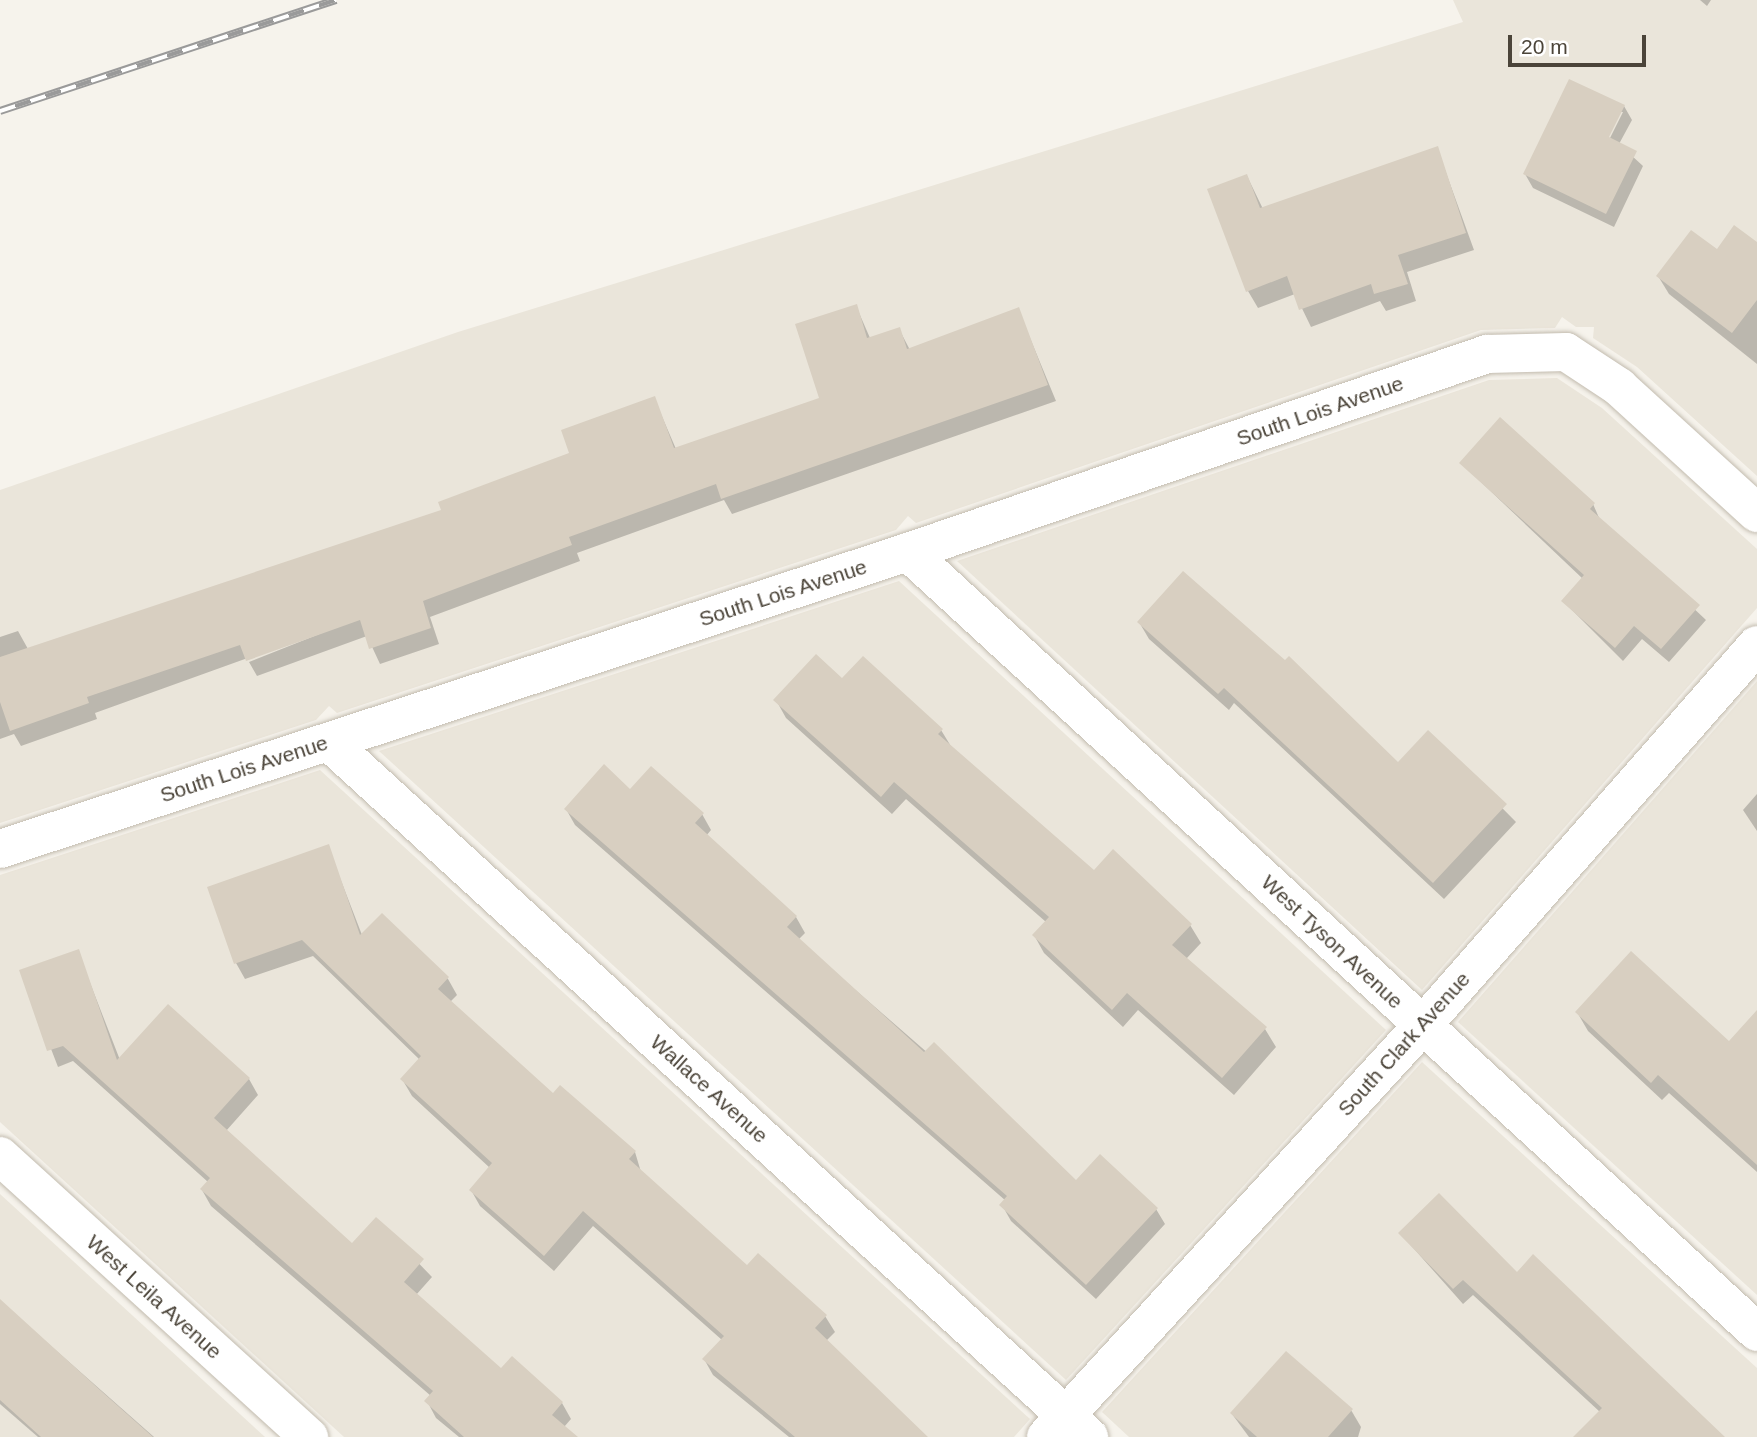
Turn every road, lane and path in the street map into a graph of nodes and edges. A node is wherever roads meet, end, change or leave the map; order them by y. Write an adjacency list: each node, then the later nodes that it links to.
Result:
1 (1757, 513): 2 (street, South Lois Avenue)
2 (908, 552): 4 (street, South Lois Avenue); 6 (street, West Tyson Avenue)
3 (1757, 645): 6 (street, South Clark Avenue)
4 (329, 742): 5 (street, South Lois Avenue); 9 (street, Wallace Avenue)
5 (0, 849)
6 (1422, 1026): 8 (street, West Tyson Avenue); 9 (street, South Clark Avenue)
7 (0, 1156): 10 (street, West Leila Avenue)
8 (1757, 1332)
9 (1067, 1430)
10 (309, 1437)

